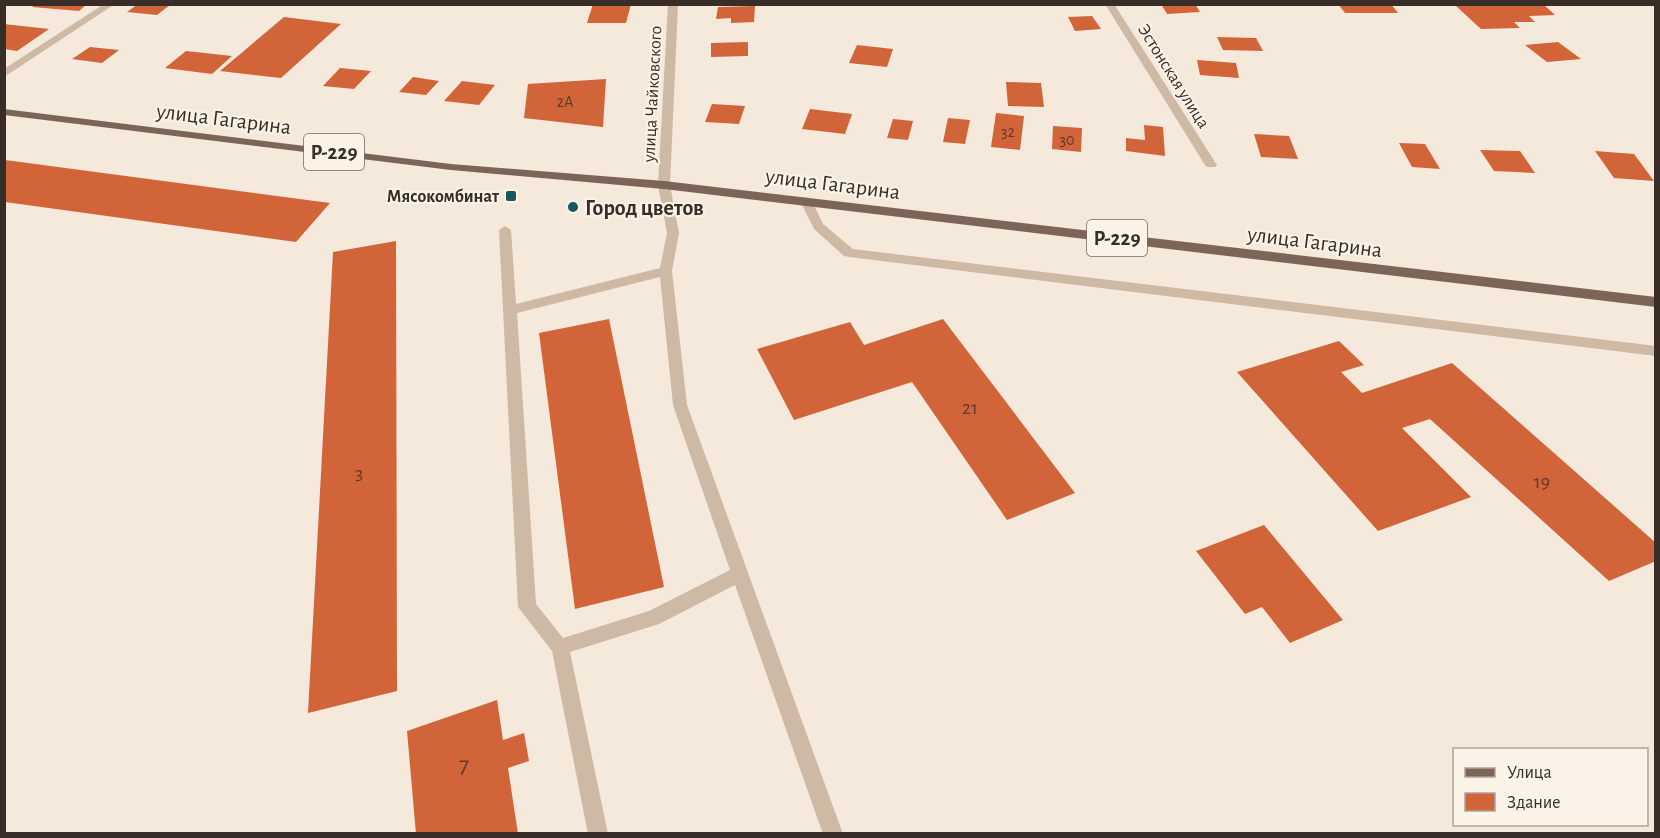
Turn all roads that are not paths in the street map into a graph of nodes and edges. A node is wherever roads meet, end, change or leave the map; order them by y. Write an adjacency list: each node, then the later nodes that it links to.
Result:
1 (111, 4): 4 (street)
2 (673, 4): 7 (street, улица Чайковского)
3 (1109, 4): 6 (street, Эстонская улица)
4 (4, 74)
5 (4, 112): 7 (main road, улица Гагарина / Р-229)
6 (1211, 165)
7 (664, 185): 8 (main road, улица Гагарина / Р-229); 10 (street, улица Чайковского)
8 (806, 201): 11 (main road, улица Гагарина / Р-229); 13 (street)
9 (505, 230): 12 (street)
10 (666, 272): 12 (street); 14 (street, улица Чайковского)
11 (1656, 303)
12 (509, 310): 15 (street)
13 (1656, 351)
14 (740, 574): 15 (street); 17 (street, улица Чайковского)
15 (560, 647): 16 (street)
16 (598, 834)
17 (833, 834)

